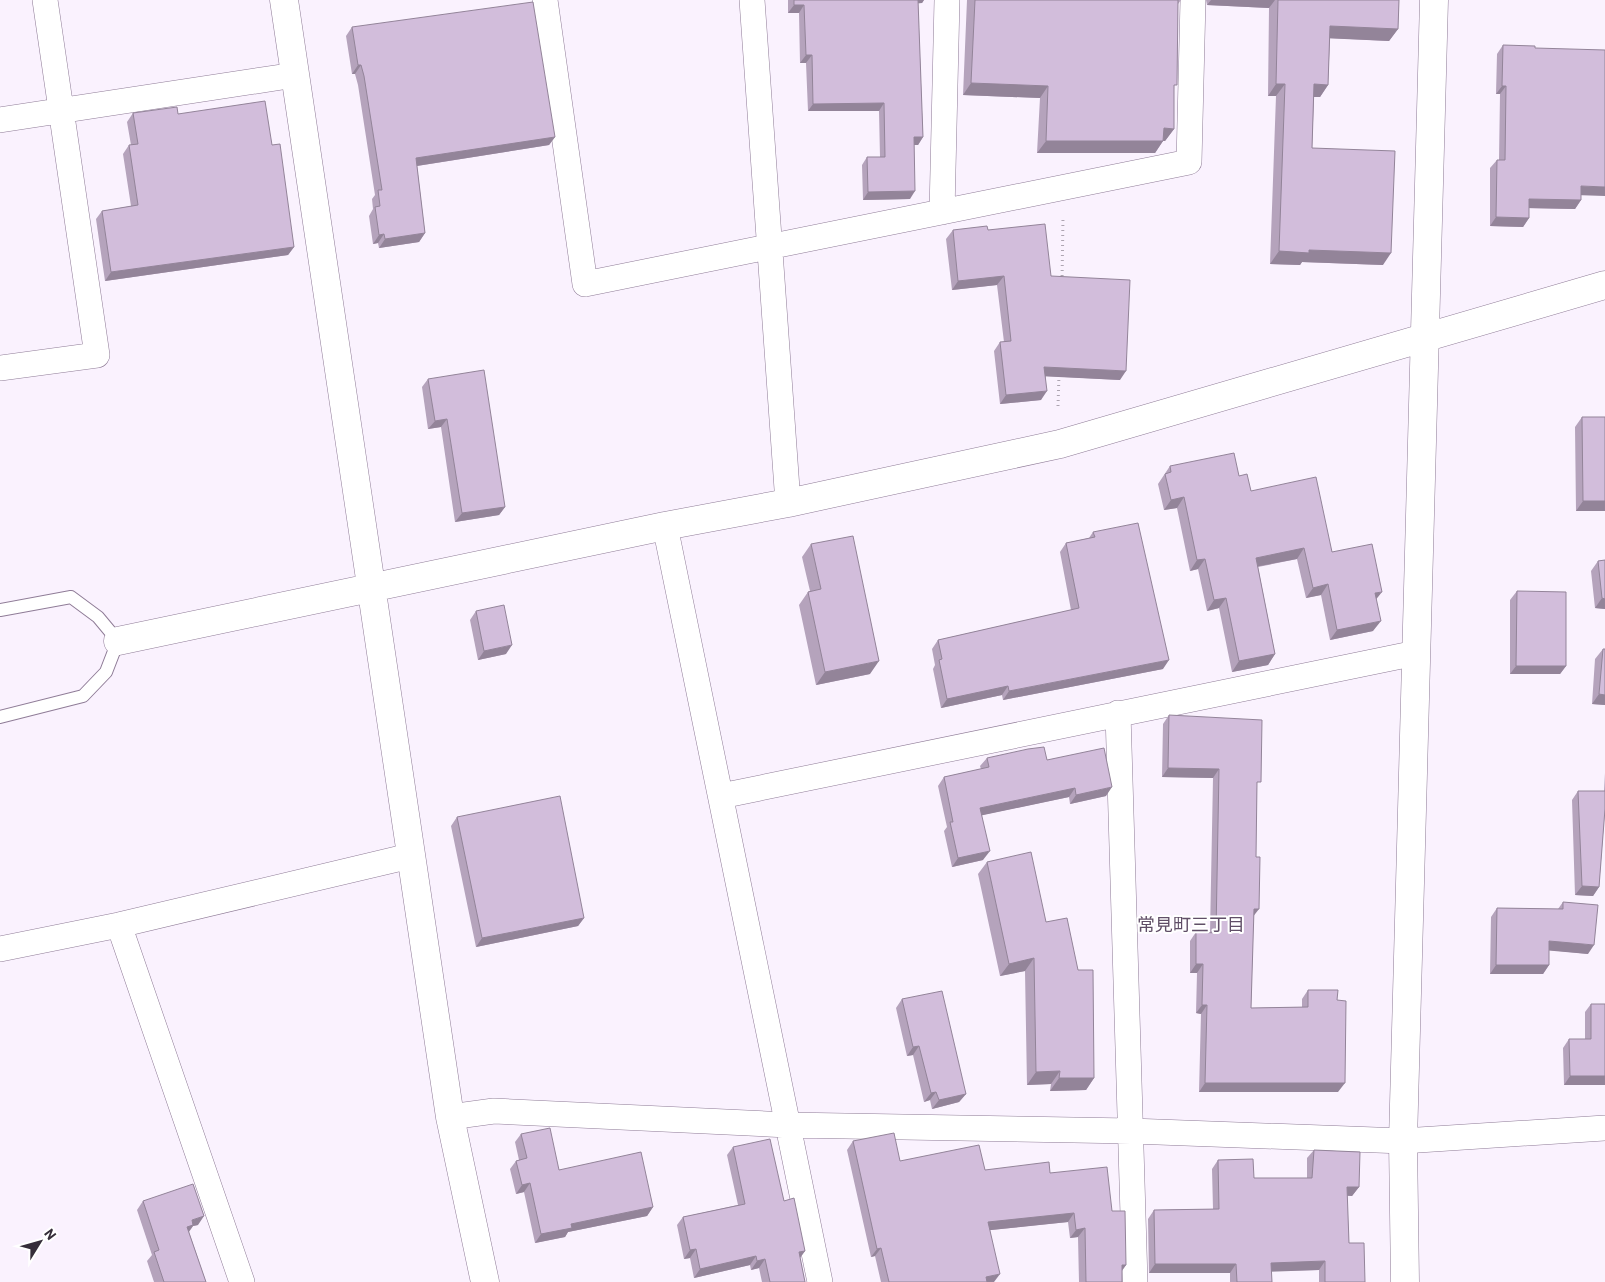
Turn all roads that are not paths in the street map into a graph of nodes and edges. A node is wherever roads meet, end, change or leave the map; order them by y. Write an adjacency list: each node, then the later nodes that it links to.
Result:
1 (45, 0): 9 (street)
2 (284, 0): 8 (street)
3 (545, 0): 12 (street)
4 (752, 0): 12 (street)
5 (947, 0): 11 (street)
6 (1193, 0): 11 (street)
7 (1434, 0): 14 (street)
8 (295, 74): 9 (street); 18 (street)
9 (61, 112): 10 (street); 15 (street)
10 (0, 120)
11 (942, 212): 12 (street)
12 (770, 246): 16 (street)
13 (1605, 285): 14 (street)
14 (1424, 340): 16 (street); 21 (street)
15 (0, 368)
16 (788, 503): 17 (street)
17 (665, 526): 18 (street); 24 (street)
18 (372, 589): 20 (street); 25 (street)
19 (0, 610): 20 (lane)
20 (118, 641): 23 (lane)
21 (1416, 653): 22 (street); 32 (street)
22 (1118, 713): 24 (street); 31 (street)
23 (0, 717)
24 (721, 796): 29 (street)
25 (410, 856): 26 (street); 28 (street)
26 (119, 925): 27 (street); 33 (street)
27 (0, 949)
28 (450, 1117): 29 (street); 34 (street)
29 (788, 1125): 31 (street); 35 (street)
30 (1605, 1128): 32 (street)
31 (1132, 1131): 32 (street); 36 (street)
32 (1403, 1141): 37 (street)
33 (242, 1282)
34 (485, 1282)
35 (820, 1282)
36 (1135, 1282)
37 (1405, 1282)

